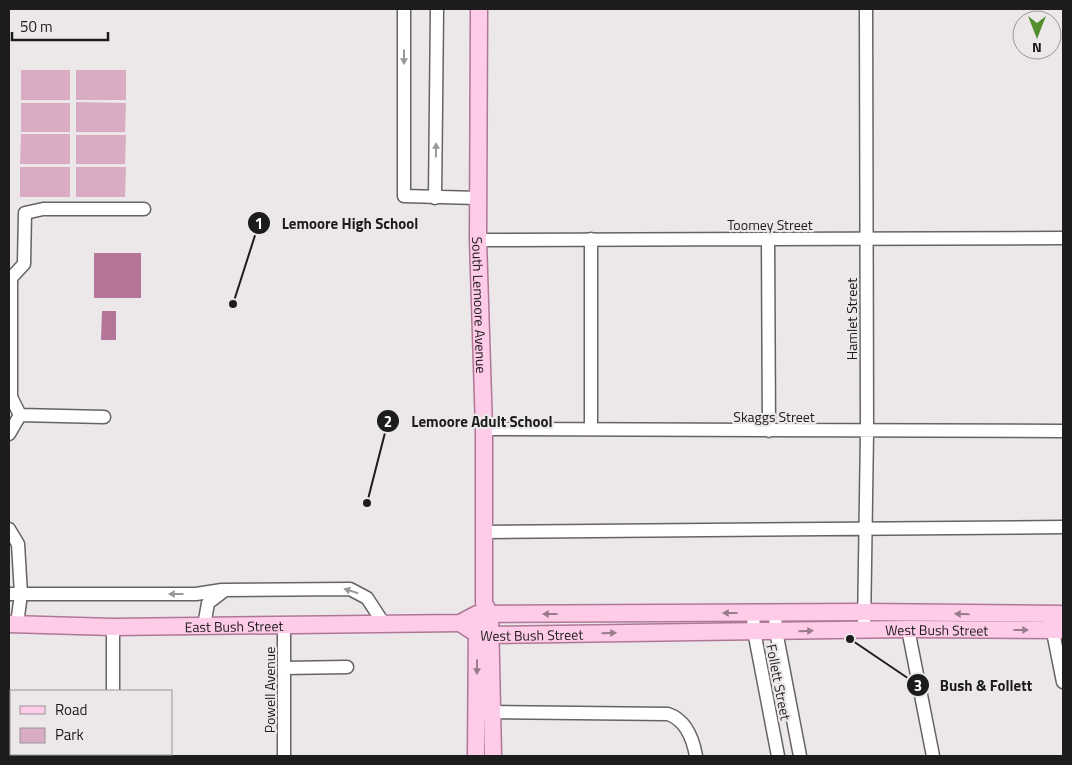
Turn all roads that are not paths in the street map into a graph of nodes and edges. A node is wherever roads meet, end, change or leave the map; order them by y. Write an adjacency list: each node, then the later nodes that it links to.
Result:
1 (404, 9): 5 (street, one-way to 5)
2 (437, 9): 5 (street, one-way to 2)
3 (479, 9): 6 (main road, South Lemoore Avenue)
4 (866, 9): 12 (street, Hamlet Street)
5 (435, 198): 6 (street)
6 (478, 198): 11 (main road, South Lemoore Avenue)
7 (144, 208): 13 (street)
8 (1063, 238): 12 (street, Toomey Street)
9 (591, 239): 10 (street, Toomey Street); 11 (street, Toomey Street); 16 (street)
10 (768, 239): 12 (street, Toomey Street); 17 (street)
11 (478, 240): 15 (main road, South Lemoore Avenue)
12 (865, 240): 19 (street, Hamlet Street)
13 (20, 415): 14 (street); 20 (street)
14 (104, 418)
15 (484, 429): 16 (street, Skaggs Street); 24 (main road, South Lemoore Avenue)
16 (590, 429): 17 (street, Skaggs Street)
17 (769, 431): 19 (street, Skaggs Street)
18 (1063, 431): 19 (street, Skaggs Street)
19 (867, 432): 23 (street, Hamlet Street)
20 (9, 434)
21 (1063, 527): 23 (street)
22 (9, 529): 26 (street)
23 (864, 529): 24 (street); 28 (street, Hamlet Street)
24 (484, 532): 27 (main road, South Lemoore Avenue)
25 (224, 590): 26 (street, one-way to 26); 34 (street, one-way to 25); 36 (street)
26 (15, 594): 33 (street)
27 (484, 610): 29 (main road, West Bush Street, one-way to 27); 32 (main road, West Bush Street); 42 (main road, South Lemoore Avenue)
28 (863, 612): 30 (main road, West Bush Street); 31 (main road, West Bush Street, one-way to 28); 39 (street, Hamlet Street)
29 (753, 613): 30 (main road, West Bush Street); 40 (street, Follett Street)
30 (775, 613): 41 (street, Follett Street)
31 (1057, 622): 38 (main road, West Bush Street, one-way to 31); 45 (street)
32 (460, 623): 34 (main road, East Bush Street); 42 (main road, West Bush Street)
33 (13, 624): 37 (main road, East Bush Street)
34 (384, 624): 35 (main road, East Bush Street)
35 (284, 625): 36 (main road, East Bush Street); 44 (street, Powell Avenue)
36 (204, 626): 37 (main road, East Bush Street)
37 (113, 627): 46 (street)
38 (908, 629): 39 (main road, West Bush Street); 54 (street)
39 (864, 630): 41 (main road, West Bush Street, one-way to 39)
40 (754, 631): 41 (main road, West Bush Street); 42 (main road, West Bush Street, one-way to 40); 52 (street, Follett Street)
41 (776, 631): 53 (street, Follett Street)
42 (483, 634): 47 (main road, South Lemoore Avenue)
43 (347, 667): 44 (street)
44 (284, 668): 48 (street, Powell Avenue)
45 (1063, 682)
46 (113, 690)
47 (484, 712): 49 (main road); 50 (main road); 51 (street)
48 (284, 756)
49 (476, 756)
50 (493, 756)
51 (696, 756)
52 (778, 756)
53 (800, 756)
54 (933, 756)

